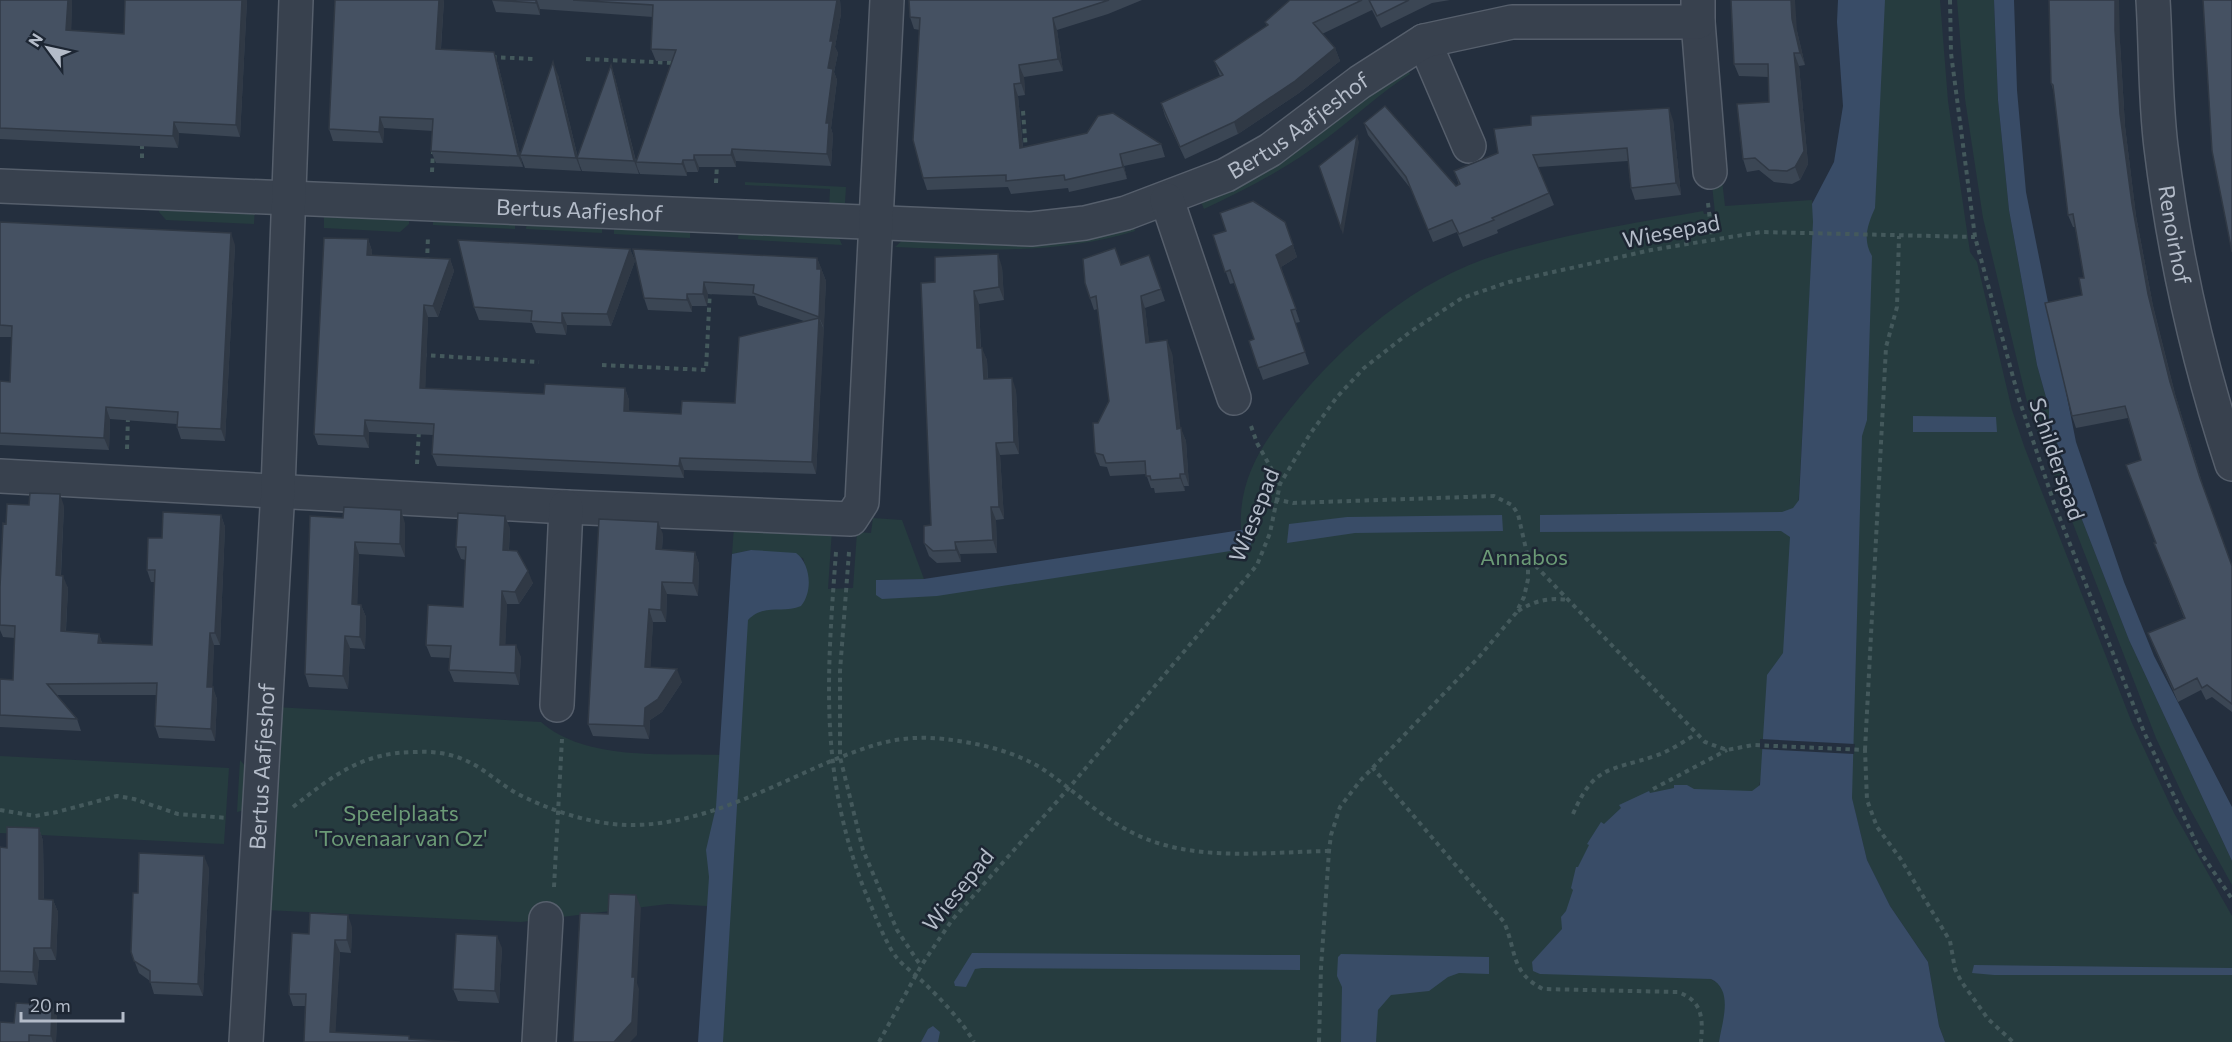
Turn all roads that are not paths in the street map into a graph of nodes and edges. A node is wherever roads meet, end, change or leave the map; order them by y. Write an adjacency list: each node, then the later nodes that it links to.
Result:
1 (296, 0): 9 (street, Bertus Aafjeshof)
2 (887, 0): 11 (street)
3 (2153, 0): 13 (street, Renoirhof)
4 (1698, 11): 5 (street, Bertus Aafjeshof); 7 (street, Bertus Aafjeshof)
5 (1424, 41): 6 (street); 10 (street, Bertus Aafjeshof)
6 (1469, 146)
7 (1710, 172)
8 (0, 186): 9 (street, Bertus Aafjeshof)
9 (287, 199): 11 (street, Bertus Aafjeshof); 15 (street, Bertus Aafjeshof)
10 (1167, 200): 11 (street, Bertus Aafjeshof); 12 (street)
11 (874, 224): 16 (street)
12 (1234, 398)
13 (2232, 464)
14 (0, 476): 15 (street)
15 (278, 490): 16 (street); 19 (street, Bertus Aafjeshof)
16 (567, 507): 17 (street)
17 (557, 705)
18 (546, 919): 20 (street)
19 (246, 1042)
20 (539, 1042)

